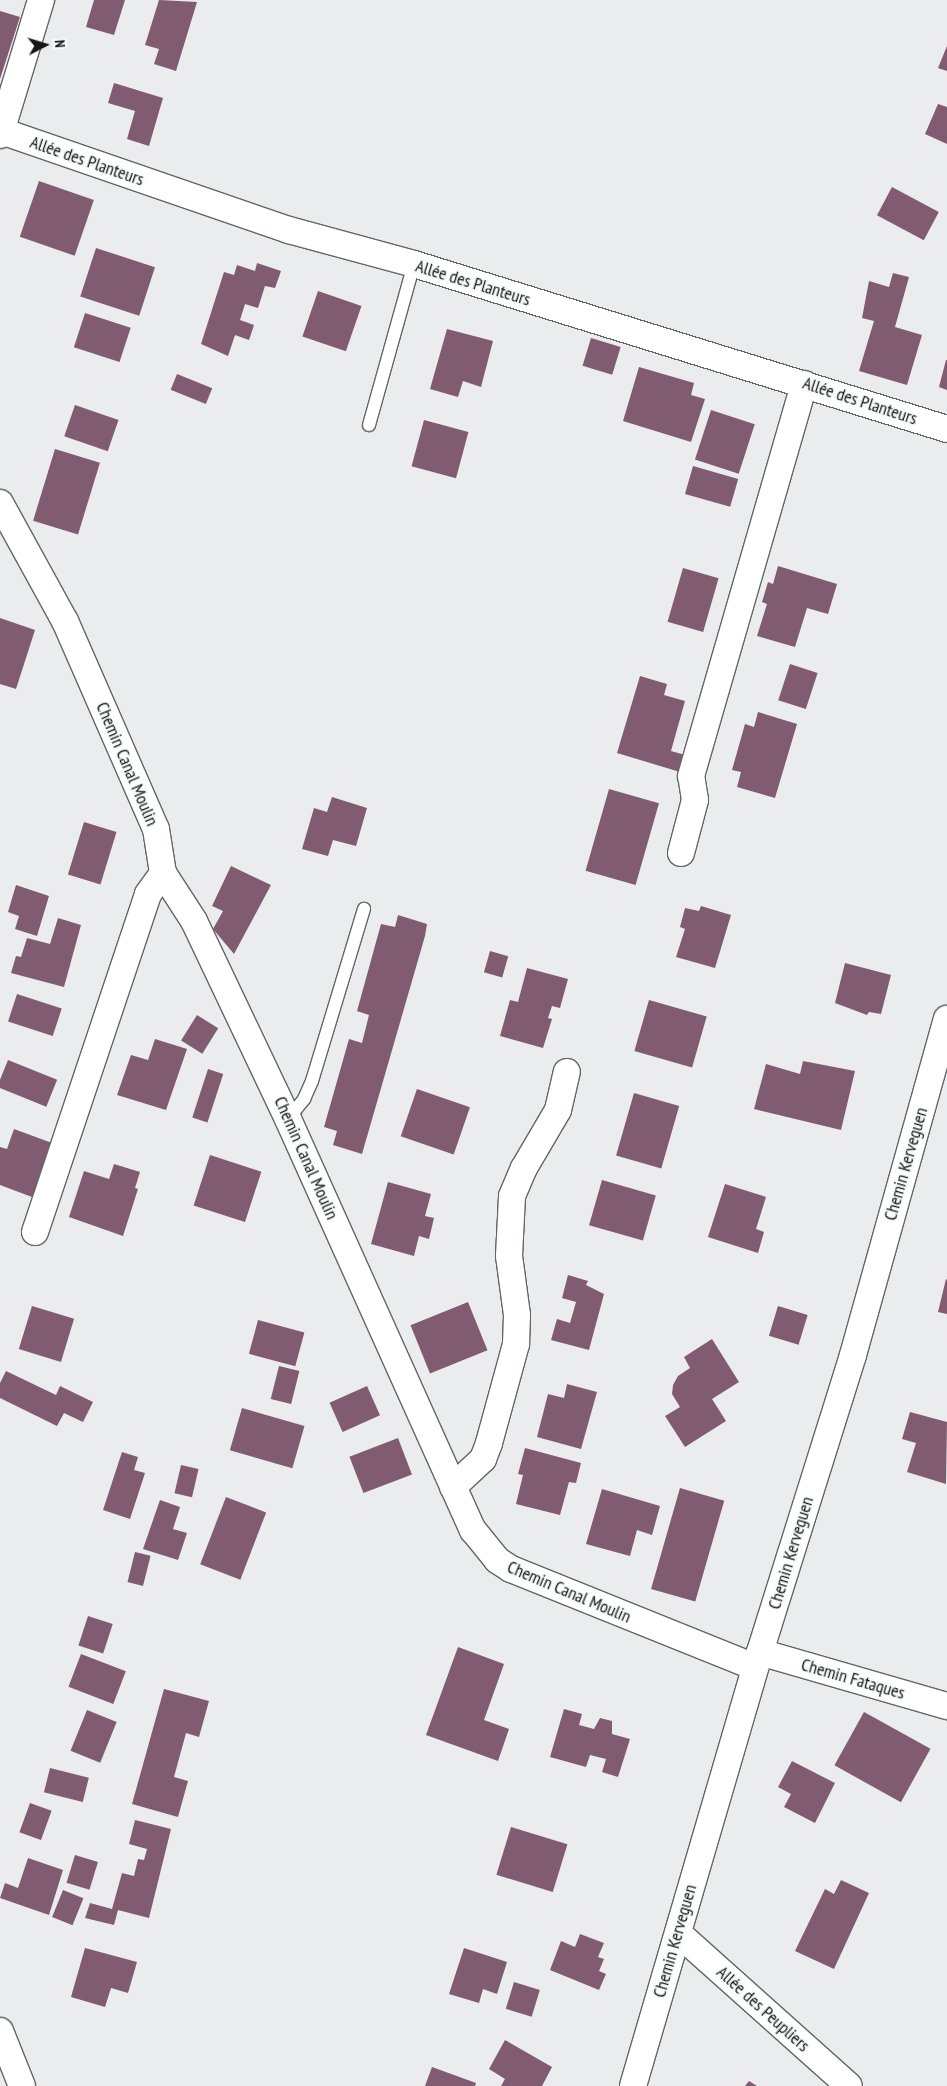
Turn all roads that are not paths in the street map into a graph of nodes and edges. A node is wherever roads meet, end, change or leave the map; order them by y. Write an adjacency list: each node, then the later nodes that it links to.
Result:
1 (41, 0): 2 (street)
2 (1, 133): 3 (street, Allée des Planteurs)
3 (414, 264): 4 (street, Allée des Planteurs); 5 (lane)
4 (804, 384): 6 (street, Allée des Planteurs); 8 (street)
5 (369, 425)
6 (947, 429)
7 (0, 503): 9 (street, Chemin Canal Moulin)
8 (681, 853)
9 (163, 873): 14 (street, Chemin Canal Moulin); 15 (street)
10 (364, 909): 14 (lane)
11 (947, 1019): 12 (street, Chemin Kerveguen)
12 (942, 1057): 17 (street, Chemin Kerveguen)
13 (567, 1072): 16 (street)
14 (288, 1119): 16 (street, Chemin Canal Moulin)
15 (35, 1232)
16 (453, 1487): 17 (street, Chemin Canal Moulin)
17 (758, 1659): 18 (street, Chemin Fataques); 19 (street, Chemin Kerveguen)
18 (947, 1706)
19 (678, 1933): 22 (street, Chemin Kerveguen); 23 (street, Allée des Peupliers)
20 (0, 2032): 21 (street)
21 (22, 2086)
22 (633, 2086)
23 (849, 2086)

